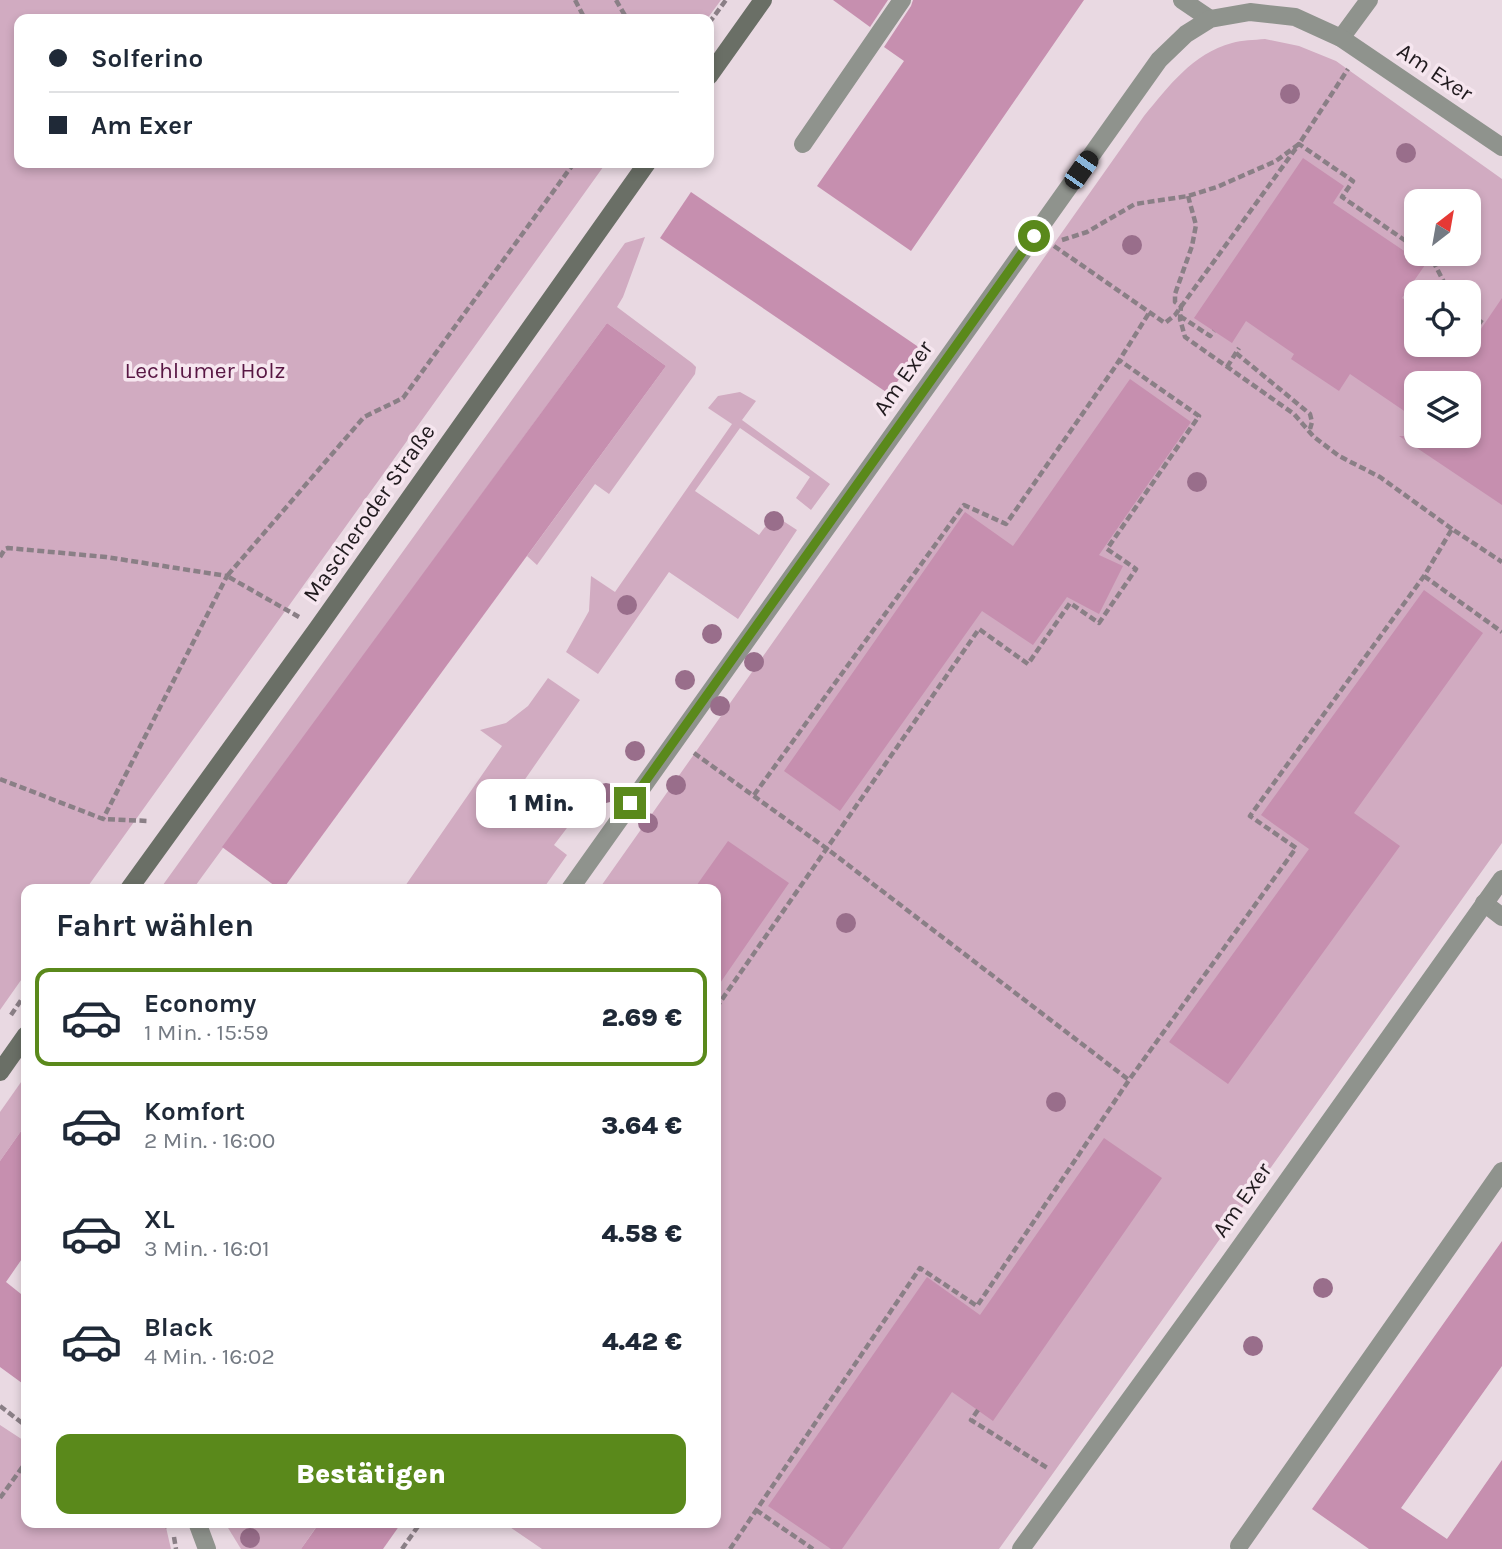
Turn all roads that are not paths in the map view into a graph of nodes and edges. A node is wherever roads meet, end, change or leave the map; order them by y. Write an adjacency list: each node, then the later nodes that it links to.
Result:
1 (763, 0): 7 (main road)
2 (902, 0): 8 (street)
3 (1182, 0): 5 (street)
4 (1369, 0): 6 (street)
5 (1210, 19): 6 (street, Am Exer); 13 (street, Am Exer)
6 (1341, 38): 9 (street, Am Exer)
7 (714, 69)
8 (803, 144)
9 (1502, 147)
10 (643, 168): 12 (main road, Mascheroder Straße)
11 (1502, 879): 14 (street, Am Exer)
12 (133, 884)
13 (574, 884)
14 (1484, 904): 15 (street); 22 (street, Am Exer)
15 (1502, 917)
16 (21, 1042): 17 (main road)
17 (0, 1072)
18 (1502, 1171): 20 (street)
19 (199, 1528): 21 (street)
20 (1239, 1546)
21 (207, 1549)
22 (1021, 1549)

